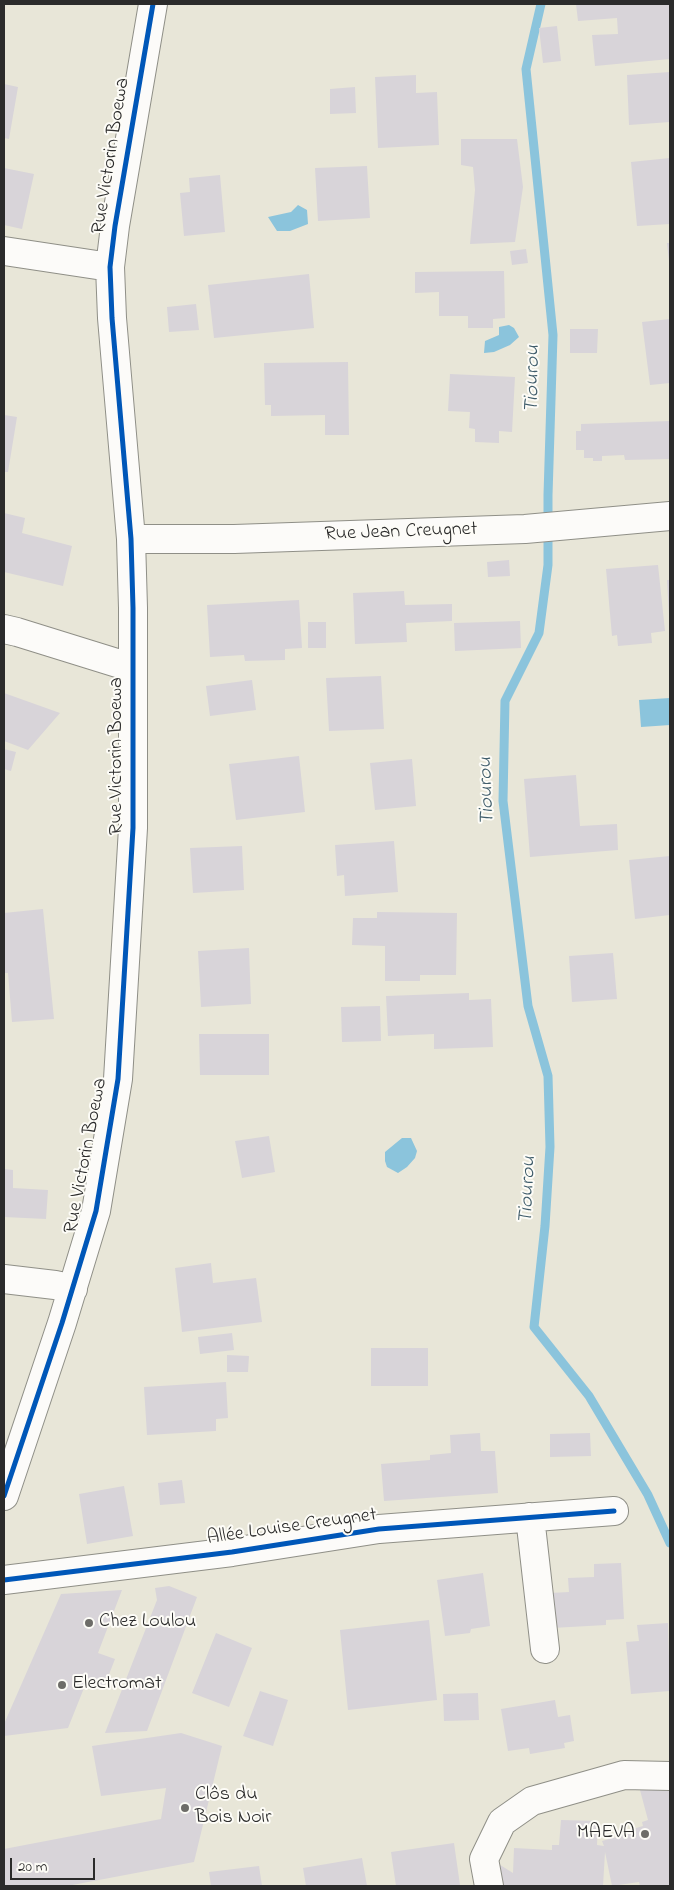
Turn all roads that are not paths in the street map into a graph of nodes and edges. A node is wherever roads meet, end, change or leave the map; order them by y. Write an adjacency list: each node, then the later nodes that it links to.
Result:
1 (153, 4): 3 (street, Rue Victorin Boewa)
2 (4, 251): 3 (street)
3 (110, 267): 5 (street, Rue Victorin Boewa)
4 (670, 516): 5 (street, Rue Jean Creugnet)
5 (131, 540): 7 (street, Rue Victorin Boewa)
6 (4, 629): 7 (street)
7 (133, 668): 9 (street, Rue Victorin Boewa)
8 (4, 1279): 9 (street)
9 (73, 1289): 10 (street, Rue Victorin Boewa)
10 (4, 1496)
11 (614, 1511): 12 (street, Allée Louise Creugnet)
12 (530, 1517): 13 (street, Allée Louise Creugnet); 14 (street)
13 (4, 1580)
14 (545, 1649)
15 (670, 1776): 16 (street)
16 (489, 1886)

